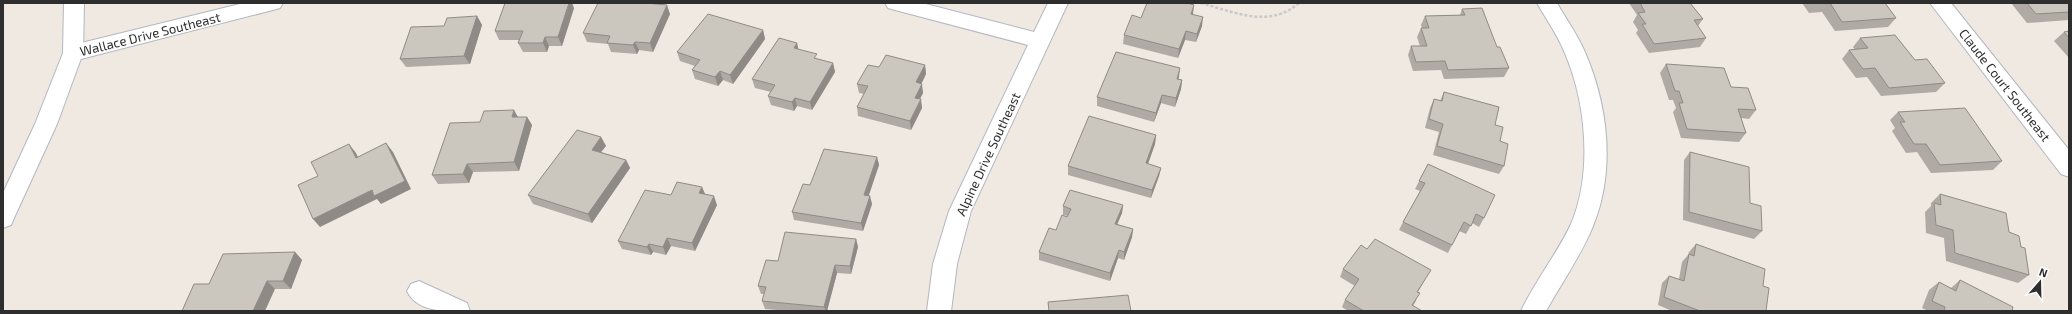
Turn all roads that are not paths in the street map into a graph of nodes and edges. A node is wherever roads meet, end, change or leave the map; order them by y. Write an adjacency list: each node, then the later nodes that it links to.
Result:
1 (74, 3): 8 (street)
2 (273, 3): 8 (street, Wallace Drive Southeast)
3 (895, 3): 7 (street)
4 (1058, 3): 7 (street, Alpine Drive Southeast)
5 (1547, 3): 14 (street)
6 (1940, 3): 9 (street, Claude Court Southeast)
7 (1040, 41): 13 (street, Alpine Drive Southeast)
8 (73, 53): 10 (street)
9 (2069, 168)
10 (3, 218)
11 (419, 291): 12 (street)
12 (458, 311)
13 (939, 311)
14 (1533, 311)

